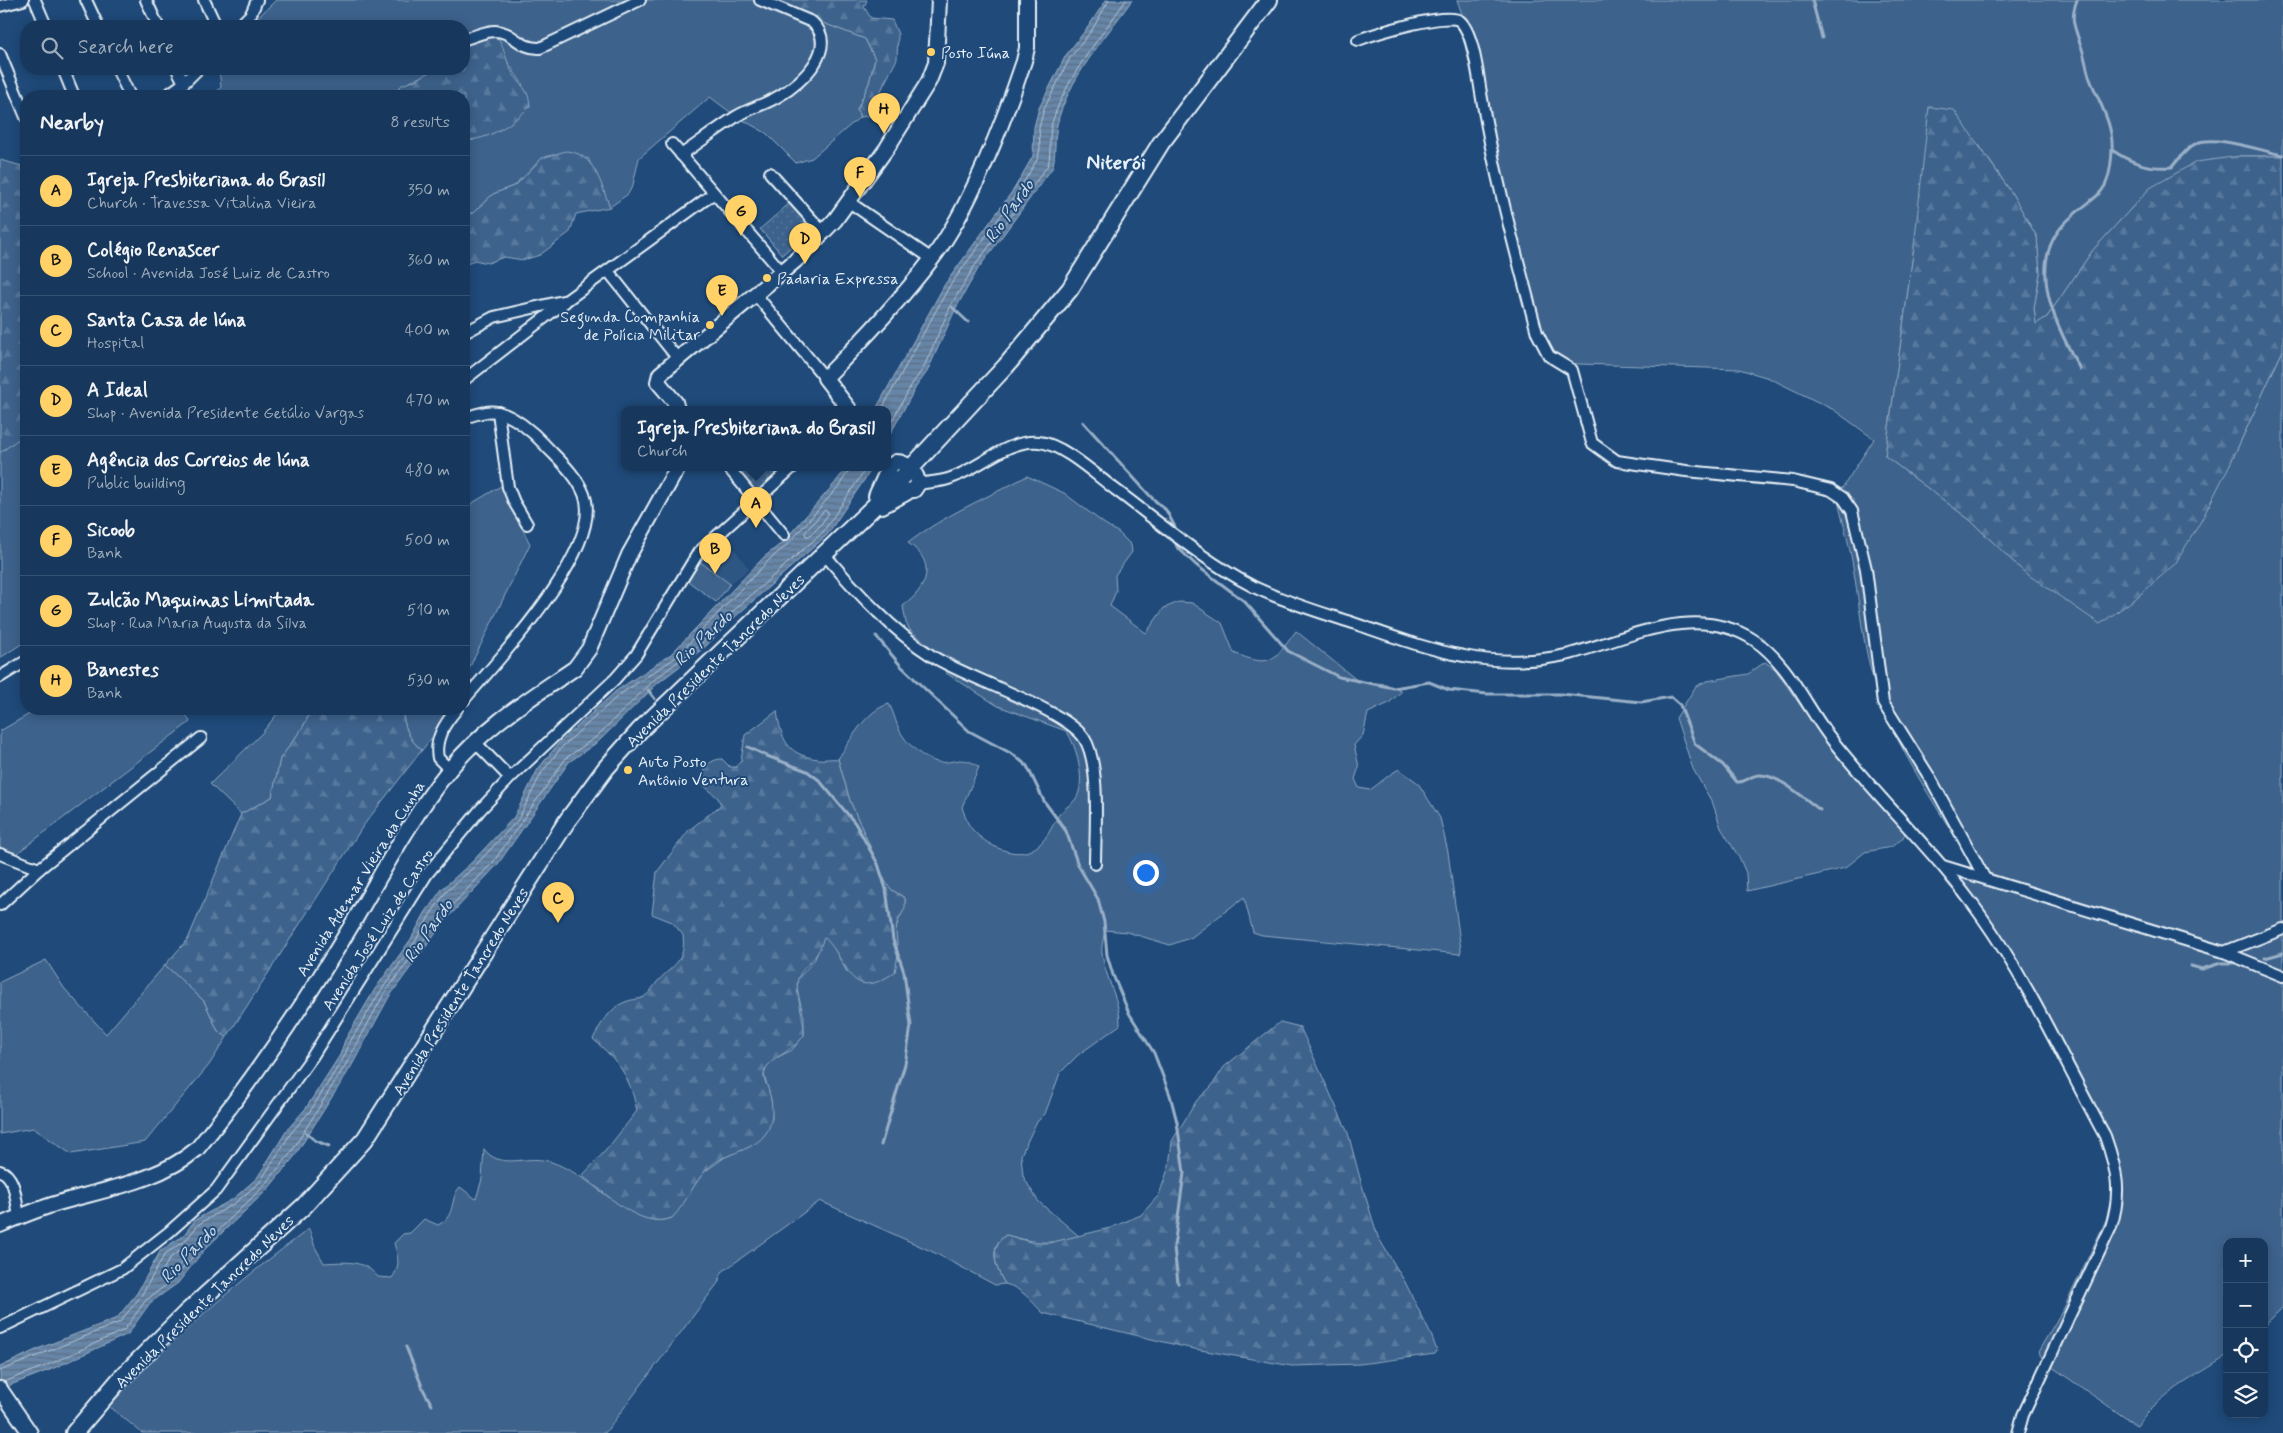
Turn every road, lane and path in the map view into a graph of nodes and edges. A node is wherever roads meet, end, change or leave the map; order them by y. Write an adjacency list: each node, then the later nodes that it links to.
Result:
1 (23, 0): 12 (street)
2 (35, 0): 13 (street)
3 (86, 0): 14 (street)
4 (146, 0): 15 (street)
5 (204, 0): 16 (street)
6 (257, 0): 17 (street)
7 (640, 0): 18 (street)
8 (760, 0): 32 (street)
9 (939, 0): 35 (street)
10 (1027, 0): 37 (street)
11 (1269, 0): 53 (main road)
12 (0, 6)
13 (43, 20)
14 (95, 20)
15 (155, 20)
16 (213, 20)
17 (244, 20)
18 (470, 37)
19 (1358, 40): 71 (street)
20 (0, 54): 21 (street)
21 (4, 72): 30 (street)
22 (65, 75): 27 (street)
23 (120, 75): 28 (street)
24 (180, 75): 26 (street)
25 (192, 75): 26 (street)
26 (184, 83): 29 (street)
27 (72, 90)
28 (127, 90)
29 (174, 90)
30 (20, 105)
31 (672, 144): 32 (street)
32 (681, 155): 34 (street)
33 (770, 173): 36 (street)
34 (713, 194): 38 (street); 39 (street)
35 (849, 202): 36 (street); 37 (street)
36 (824, 234): 39 (street)
37 (932, 259): 45 (street)
38 (608, 272): 41 (street); 43 (street)
39 (782, 272): 40 (street)
40 (756, 296): 43 (street); 45 (street)
41 (567, 300): 42 (street); 44 (street)
42 (470, 330)
43 (678, 359): 46 (street)
44 (470, 375)
45 (825, 378): 47 (street)
46 (676, 406)
47 (847, 406)
48 (498, 412): 49 (street); 56 (street); 61 (street)
49 (470, 417)
50 (676, 471): 64 (street, Avenida Ademar Vieira da Cunha)
51 (731, 471): 54 (street)
52 (789, 471): 54 (street, Avenida José Luiz de Castro)
53 (900, 475): 55 (main road); 55 (main road); 69 (street)
54 (756, 501): 57 (street); 66 (street, Avenida José Luiz de Castro)
55 (861, 518): 58 (main road, Avenida Presidente Tancredo Neves)
56 (527, 524)
57 (784, 535)
58 (824, 555): 68 (street); 82 (main road, Avenida Presidente Tancredo Neves)
59 (20, 665): 60 (street)
60 (0, 678)
61 (470, 693)
62 (452, 715): 65 (street)
63 (201, 738): 70 (street)
64 (476, 743): 65 (street, Avenida Ademar Vieira da Cunha); 66 (street)
65 (450, 770): 77 (street, Avenida Ademar Vieira da Cunha)
66 (510, 778): 79 (street, Avenida José Luiz de Castro)
67 (0, 854): 70 (street)
68 (1095, 864)
69 (1943, 866): 71 (street); 83 (street)
70 (39, 868): 72 (street)
71 (1984, 877): 74 (street)
72 (0, 905)
73 (2283, 929): 74 (street)
74 (2224, 952): 75 (street)
75 (2283, 976)
76 (0, 1171): 77 (street)
77 (19, 1216): 78 (street, Avenida Ademar Vieira da Cunha)
78 (0, 1225)
79 (0, 1328)
80 (0, 1388): 81 (street)
81 (30, 1433)
82 (74, 1433)
83 (2018, 1433)

